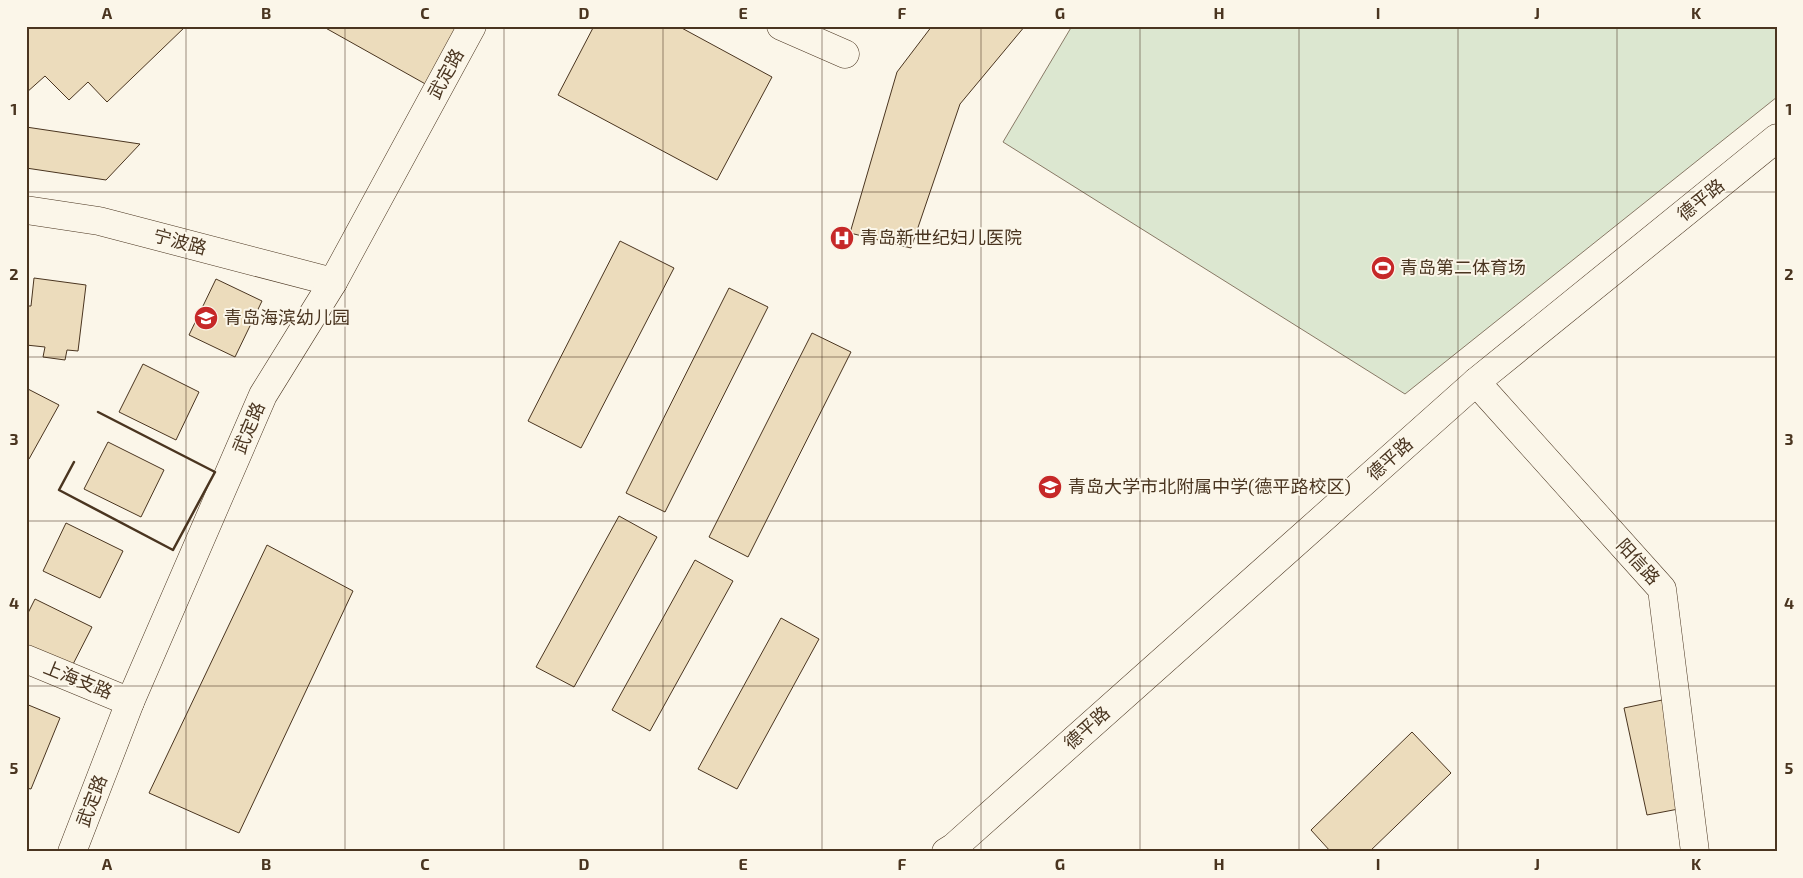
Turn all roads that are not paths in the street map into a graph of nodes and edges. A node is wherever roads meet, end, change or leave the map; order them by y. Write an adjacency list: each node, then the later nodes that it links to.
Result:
1 (472, 26): 6 (street, 武定路)
2 (781, 26): 3 (street)
3 (845, 54)
4 (1777, 138): 7 (street, 德平路)
5 (26, 210): 6 (street, 宁波路)
6 (333, 282): 9 (street, 武定路)
7 (1476, 382): 10 (street, 德平路); 12 (street, 阳信路)
8 (26, 659): 9 (street, 上海支路)
9 (130, 702): 11 (street, 武定路)
10 (954, 850)
11 (72, 852)
12 (1695, 852)

